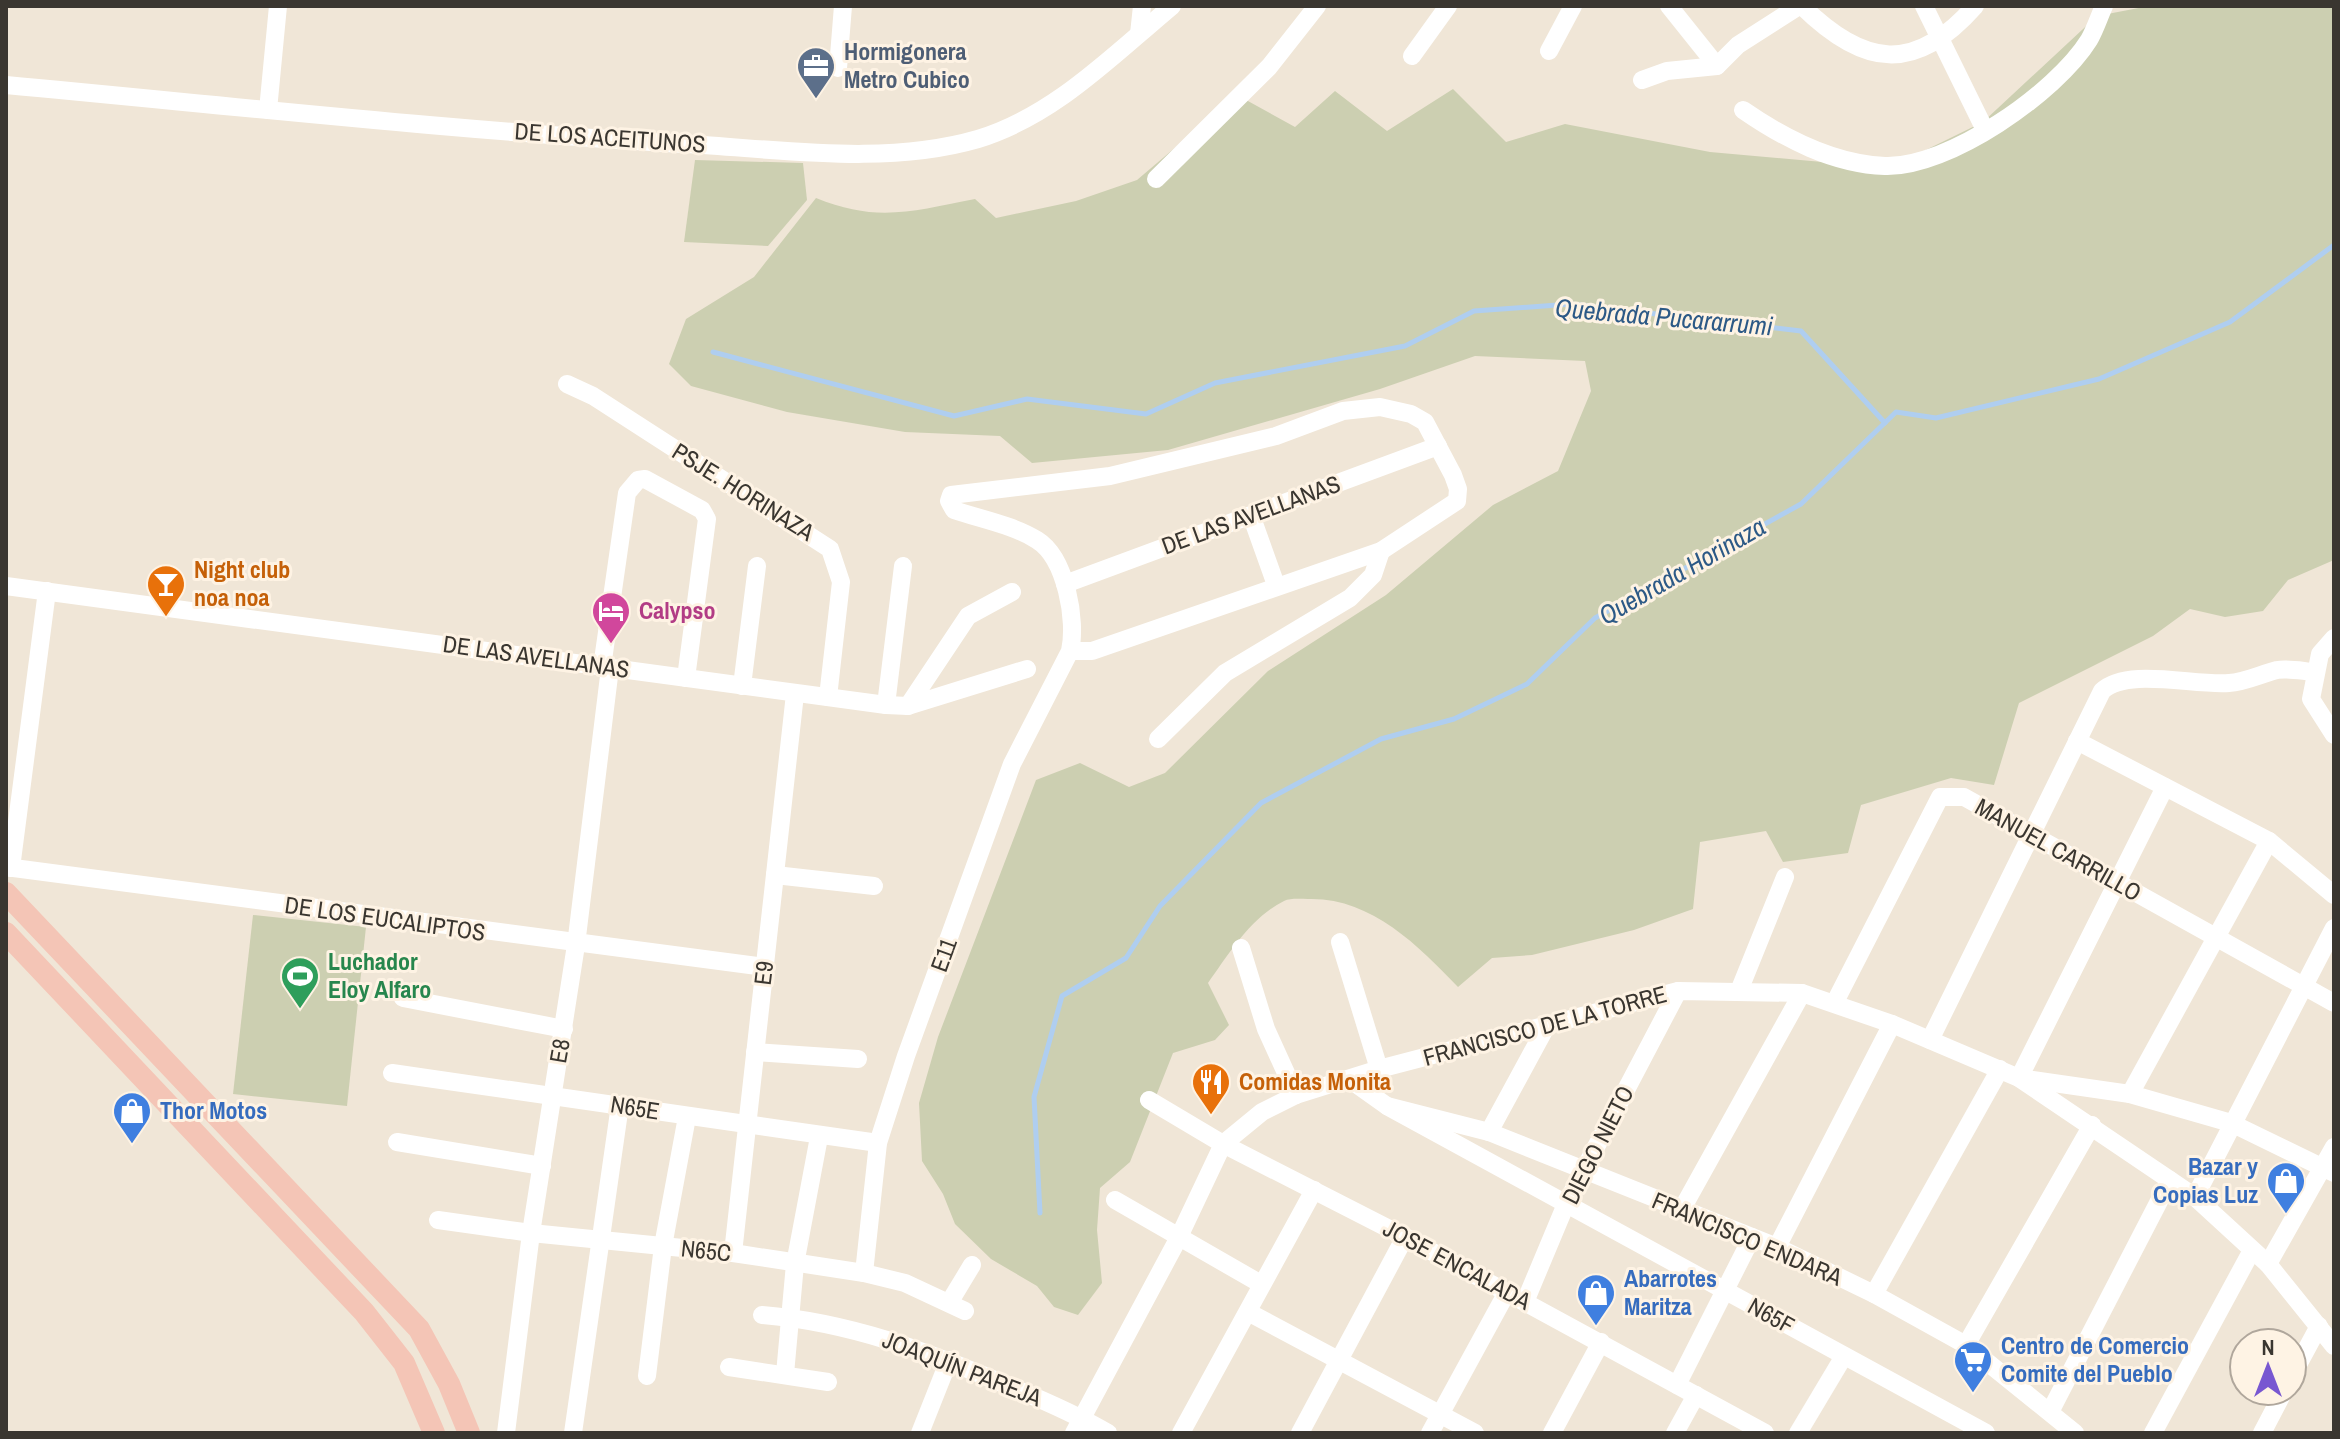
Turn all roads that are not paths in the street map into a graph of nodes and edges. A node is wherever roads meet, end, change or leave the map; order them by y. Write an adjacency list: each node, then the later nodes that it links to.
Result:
1 (278, 6): 21 (street)
2 (843, 6): 18 (street)
3 (1142, 6): 13 (street)
4 (1172, 6): 13 (street, DE LOS ACEITUNOS)
5 (1317, 6): 24 (street)
6 (1448, 6): 16 (street)
7 (1573, 6): 15 (street)
8 (1669, 6): 17 (street)
9 (1800, 6): 14 (street); 17 (street)
10 (1924, 6): 14 (street)
11 (1975, 6): 14 (street)
12 (2104, 6): 23 (street)
13 (1139, 34): 21 (street, DE LOS ACEITUNOS)
14 (1941, 39): 23 (street)
15 (1549, 51)
16 (1412, 56)
17 (1717, 66): 19 (street)
18 (838, 68)
19 (1642, 80)
20 (6, 85): 21 (street, DE LOS ACEITUNOS)
21 (268, 110)
22 (1743, 110): 23 (street)
23 (1985, 130)
24 (1156, 179)
25 (567, 384): 44 (street, PSJE. HORINAZA)
26 (1438, 446): 27 (street, DE LAS AVELLANAS); 28 (street); 31 (street)
27 (1251, 515): 31 (street, DE LAS AVELLANAS); 32 (street)
28 (1381, 551): 32 (street); 48 (street)
29 (757, 566): 42 (street)
30 (903, 566): 45 (street)
31 (1065, 584): 37 (street)
32 (1276, 585): 37 (street)
33 (6, 586): 34 (street, DE LAS AVELLANAS)
34 (47, 591): 38 (street, DE LAS AVELLANAS); 53 (street)
35 (1012, 592): 46 (street)
36 (2331, 644): 40 (street)
37 (1070, 651): 98 (street, E11)
38 (606, 668): 41 (street, DE LAS AVELLANAS); 41 (street, E8); 64 (street, E8)
39 (1027, 669): 46 (street, DE LAS AVELLANAS)
40 (2314, 672): 47 (street); 49 (street)
41 (686, 678): 42 (street, DE LAS AVELLANAS)
42 (742, 686): 43 (street, DE LAS AVELLANAS)
43 (795, 694): 44 (street, DE LAS AVELLANAS); 54 (street, E9)
44 (828, 697): 45 (street, DE LAS AVELLANAS)
45 (886, 705): 46 (street, DE LAS AVELLANAS)
46 (908, 706)
47 (2334, 735)
48 (1158, 739)
49 (2077, 741): 50 (street); 51 (street)
50 (2165, 787): 52 (street); 56 (street)
51 (2031, 837): 56 (street, MANUEL CARRILLO); 72 (street, MANUEL CARRILLO); 77 (street)
52 (2269, 841): 59 (street); 62 (street)
53 (8, 867): 64 (street, DE LOS EUCALIPTOS)
54 (775, 875): 57 (street); 66 (street, E9)
55 (1785, 877): 69 (street)
56 (2119, 884): 62 (street, MANUEL CARRILLO); 83 (street)
57 (874, 886)
58 (6, 893): 152 (main road)
59 (2334, 895)
60 (2334, 928): 67 (street)
61 (6, 933): 151 (main road)
62 (2216, 938): 67 (street, MANUEL CARRILLO); 85 (street)
63 (1340, 942): 80 (street)
64 (576, 945): 66 (street, DE LOS EUCALIPTOS); 76 (street, E8)
65 (1241, 948): 86 (street)
66 (765, 967): 78 (street, E9)
67 (2303, 986): 73 (street, MANUEL CARRILLO); 92 (street)
68 (1678, 991): 69 (street, FRANCISCO DE LA TORRE); 75 (street, FRANCISCO DE LA TORRE); 103 (street, DIEGO NIETO)
69 (1739, 991): 70 (street, FRANCISCO DE LA TORRE)
70 (1802, 993): 72 (street, FRANCISCO DE LA TORRE); 109 (street)
71 (403, 998): 76 (street)
72 (1835, 1002): 74 (street, FRANCISCO DE LA TORRE)
73 (2334, 1003)
74 (1892, 1024): 77 (street, FRANCISCO DE LA TORRE); 117 (street)
75 (1546, 1027): 80 (street, FRANCISCO DE LA TORRE); 95 (street)
76 (564, 1029): 87 (street, E8)
77 (1930, 1040): 81 (street, FRANCISCO DE LA TORRE)
78 (755, 1052): 79 (street); 94 (street, E9)
79 (858, 1059)
80 (1379, 1069): 84 (street, FRANCISCO DE LA TORRE)
81 (2000, 1069): 83 (street, FRANCISCO DE LA TORRE); 127 (street)
82 (392, 1073): 87 (street, N65E)
83 (2019, 1078): 85 (street); 93 (street, FRANCISCO DE LA TORRE)
84 (1349, 1079): 86 (street, FRANCISCO DE LA TORRE); 90 (street)
85 (2130, 1094): 92 (street)
86 (1296, 1095): 99 (street, FRANCISCO DE LA TORRE)
87 (552, 1097): 89 (street, N65E); 101 (street, E8)
88 (1149, 1100): 99 (street, JOSE ENCALADA)
89 (620, 1105): 91 (street, N65E); 115 (street)
90 (1387, 1106): 95 (street, FRANCISCO ENDARA); 108 (street, N65F)
91 (687, 1117): 94 (street, N65E); 116 (street)
92 (2231, 1123): 102 (street); 106 (street)
93 (2092, 1125): 104 (street, FRANCISCO DE LA TORRE); 134 (street)
94 (746, 1126): 96 (street, N65E); 119 (street, E9)
95 (1489, 1132): 103 (street, FRANCISCO ENDARA)
96 (819, 1137): 98 (street, N65E); 120 (street)
97 (397, 1142): 101 (street)
98 (878, 1143): 123 (street, E11)
99 (1223, 1144): 105 (street, JOSE ENCALADA); 114 (street, FRANCISCO DE LA TORRE)
100 (2334, 1147): 102 (street)
101 (542, 1166): 111 (street, E8)
102 (2328, 1170): 121 (street)
103 (1582, 1172): 108 (street, DIEGO NIETO); 109 (street, FRANCISCO ENDARA)
104 (2170, 1180): 106 (street, FRANCISCO DE LA TORRE); 147 (street)
105 (1314, 1190): 112 (street, JOSE ENCALADA); 124 (street)
106 (2195, 1197): 118 (street, FRANCISCO DE LA TORRE)
107 (1115, 1200): 114 (street)
108 (1566, 1204): 125 (street, N65F); 128 (street, DIEGO NIETO)
109 (1682, 1209): 113 (street, FRANCISCO ENDARA)
110 (438, 1220): 111 (street, N65C)
111 (531, 1233): 115 (street, N65C); 153 (street, E8)
112 (1405, 1237): 126 (street, JOSE ENCALADA); 139 (street)
113 (1752, 1237): 117 (street, FRANCISCO ENDARA); 125 (street)
114 (1178, 1239): 124 (street); 149 (street, FRANCISCO DE LA TORRE)
115 (598, 1240): 116 (street, N65C); 154 (street)
116 (663, 1246): 119 (street, N65C); 142 (street)
117 (1777, 1247): 127 (street, FRANCISCO ENDARA)
118 (2251, 1252): 121 (street, FRANCISCO DE LA TORRE); 167 (street)
119 (733, 1253): 120 (street, N65C)
120 (795, 1264): 123 (street, N65C); 131 (street)
121 (2268, 1264): 132 (street, FRANCISCO DE LA TORRE)
122 (972, 1265): 123 (street, N65C)
123 (864, 1273)
124 (1261, 1284): 129 (street)
125 (1725, 1291): 137 (street, N65F); 144 (street)
126 (1507, 1292): 128 (street, JOSE ENCALADA); 148 (street)
127 (1874, 1294): 134 (street, FRANCISCO ENDARA)
128 (1525, 1302): 133 (street, JOSE ENCALADA)
129 (1248, 1312): 139 (street); 157 (street)
130 (762, 1315): 131 (street, JOAQUÍN PAREJA)
131 (790, 1318): 138 (street, JOAQUÍN PAREJA); 141 (street)
132 (2319, 1326): 135 (street); 136 (street, FRANCISCO DE LA TORRE)
133 (1601, 1342): 144 (street, JOSE ENCALADA); 161 (street)
134 (1966, 1345): 147 (street, FRANCISCO ENDARA)
135 (2308, 1346)
136 (2334, 1346)
137 (1844, 1356): 150 (street, N65F); 164 (street)
138 (949, 1360): 149 (street, JOAQUÍN PAREJA); 155 (street)
139 (1339, 1361): 148 (street); 158 (street)
140 (729, 1367): 141 (street)
141 (785, 1374): 143 (street)
142 (647, 1376)
143 (828, 1382)
144 (1677, 1385): 145 (street, JOSE ENCALADA)
145 (1696, 1395): 162 (street); 163 (street, JOSE ENCALADA)
146 (2276, 1407): 168 (street)
147 (2051, 1410): 166 (street, FRANCISCO ENDARA)
148 (1440, 1415): 159 (street); 160 (street)
149 (1078, 1425): 156 (street, JOAQUÍN PAREJA)
150 (1959, 1427): 165 (street, N65F)
151 (434, 1433)
152 (469, 1433)
153 (506, 1433)
154 (573, 1433)
155 (920, 1433)
156 (1108, 1433)
157 (1181, 1433)
158 (1300, 1433)
159 (1430, 1433)
160 (1475, 1433)
161 (1552, 1433)
162 (1675, 1433)
163 (1765, 1433)
164 (1798, 1433)
165 (1986, 1433)
166 (2075, 1433)
167 (2153, 1433)
168 (2262, 1433)

